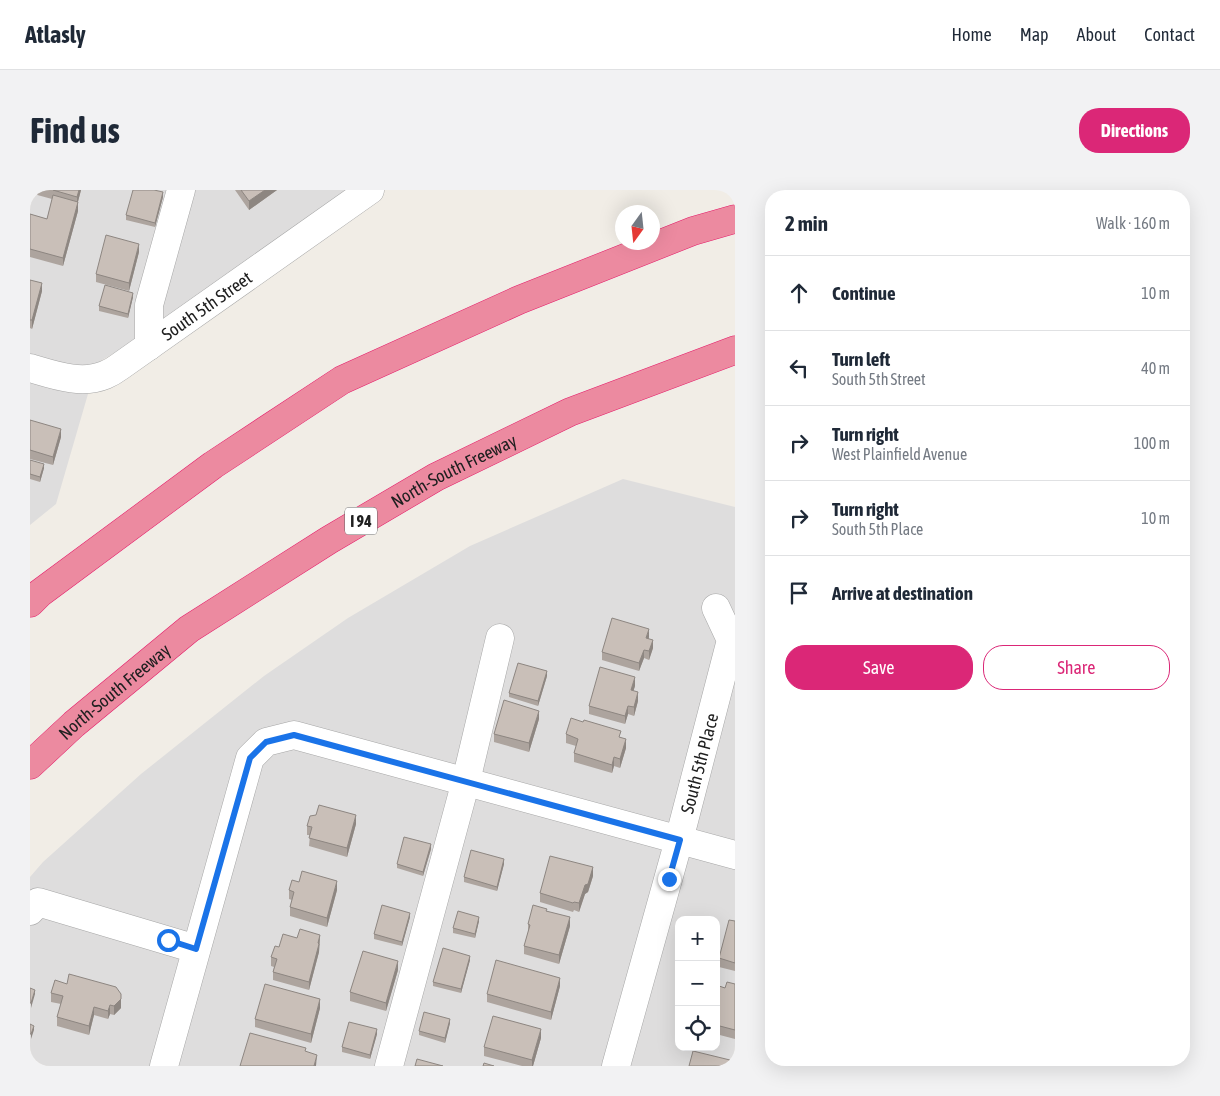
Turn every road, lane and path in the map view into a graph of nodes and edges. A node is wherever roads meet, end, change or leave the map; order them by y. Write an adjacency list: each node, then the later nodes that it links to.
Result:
1 (181, 190): 4 (street)
2 (370, 190): 4 (street, South 5th Street)
3 (735, 220): 7 (highway)
4 (149, 346): 6 (street, South 5th Street)
5 (735, 350): 10 (highway, North-South Freeway / I 94)
6 (30, 368)
7 (30, 603)
8 (716, 608): 12 (street, South 5th Place)
9 (500, 638): 11 (street)
10 (30, 765)
11 (466, 782): 12 (street); 15 (street); 17 (street)
12 (680, 840): 13 (street); 18 (street, South 5th Place)
13 (735, 855)
14 (30, 911): 15 (street)
15 (196, 949): 16 (street)
16 (164, 1066)
17 (389, 1066)
18 (616, 1066)

